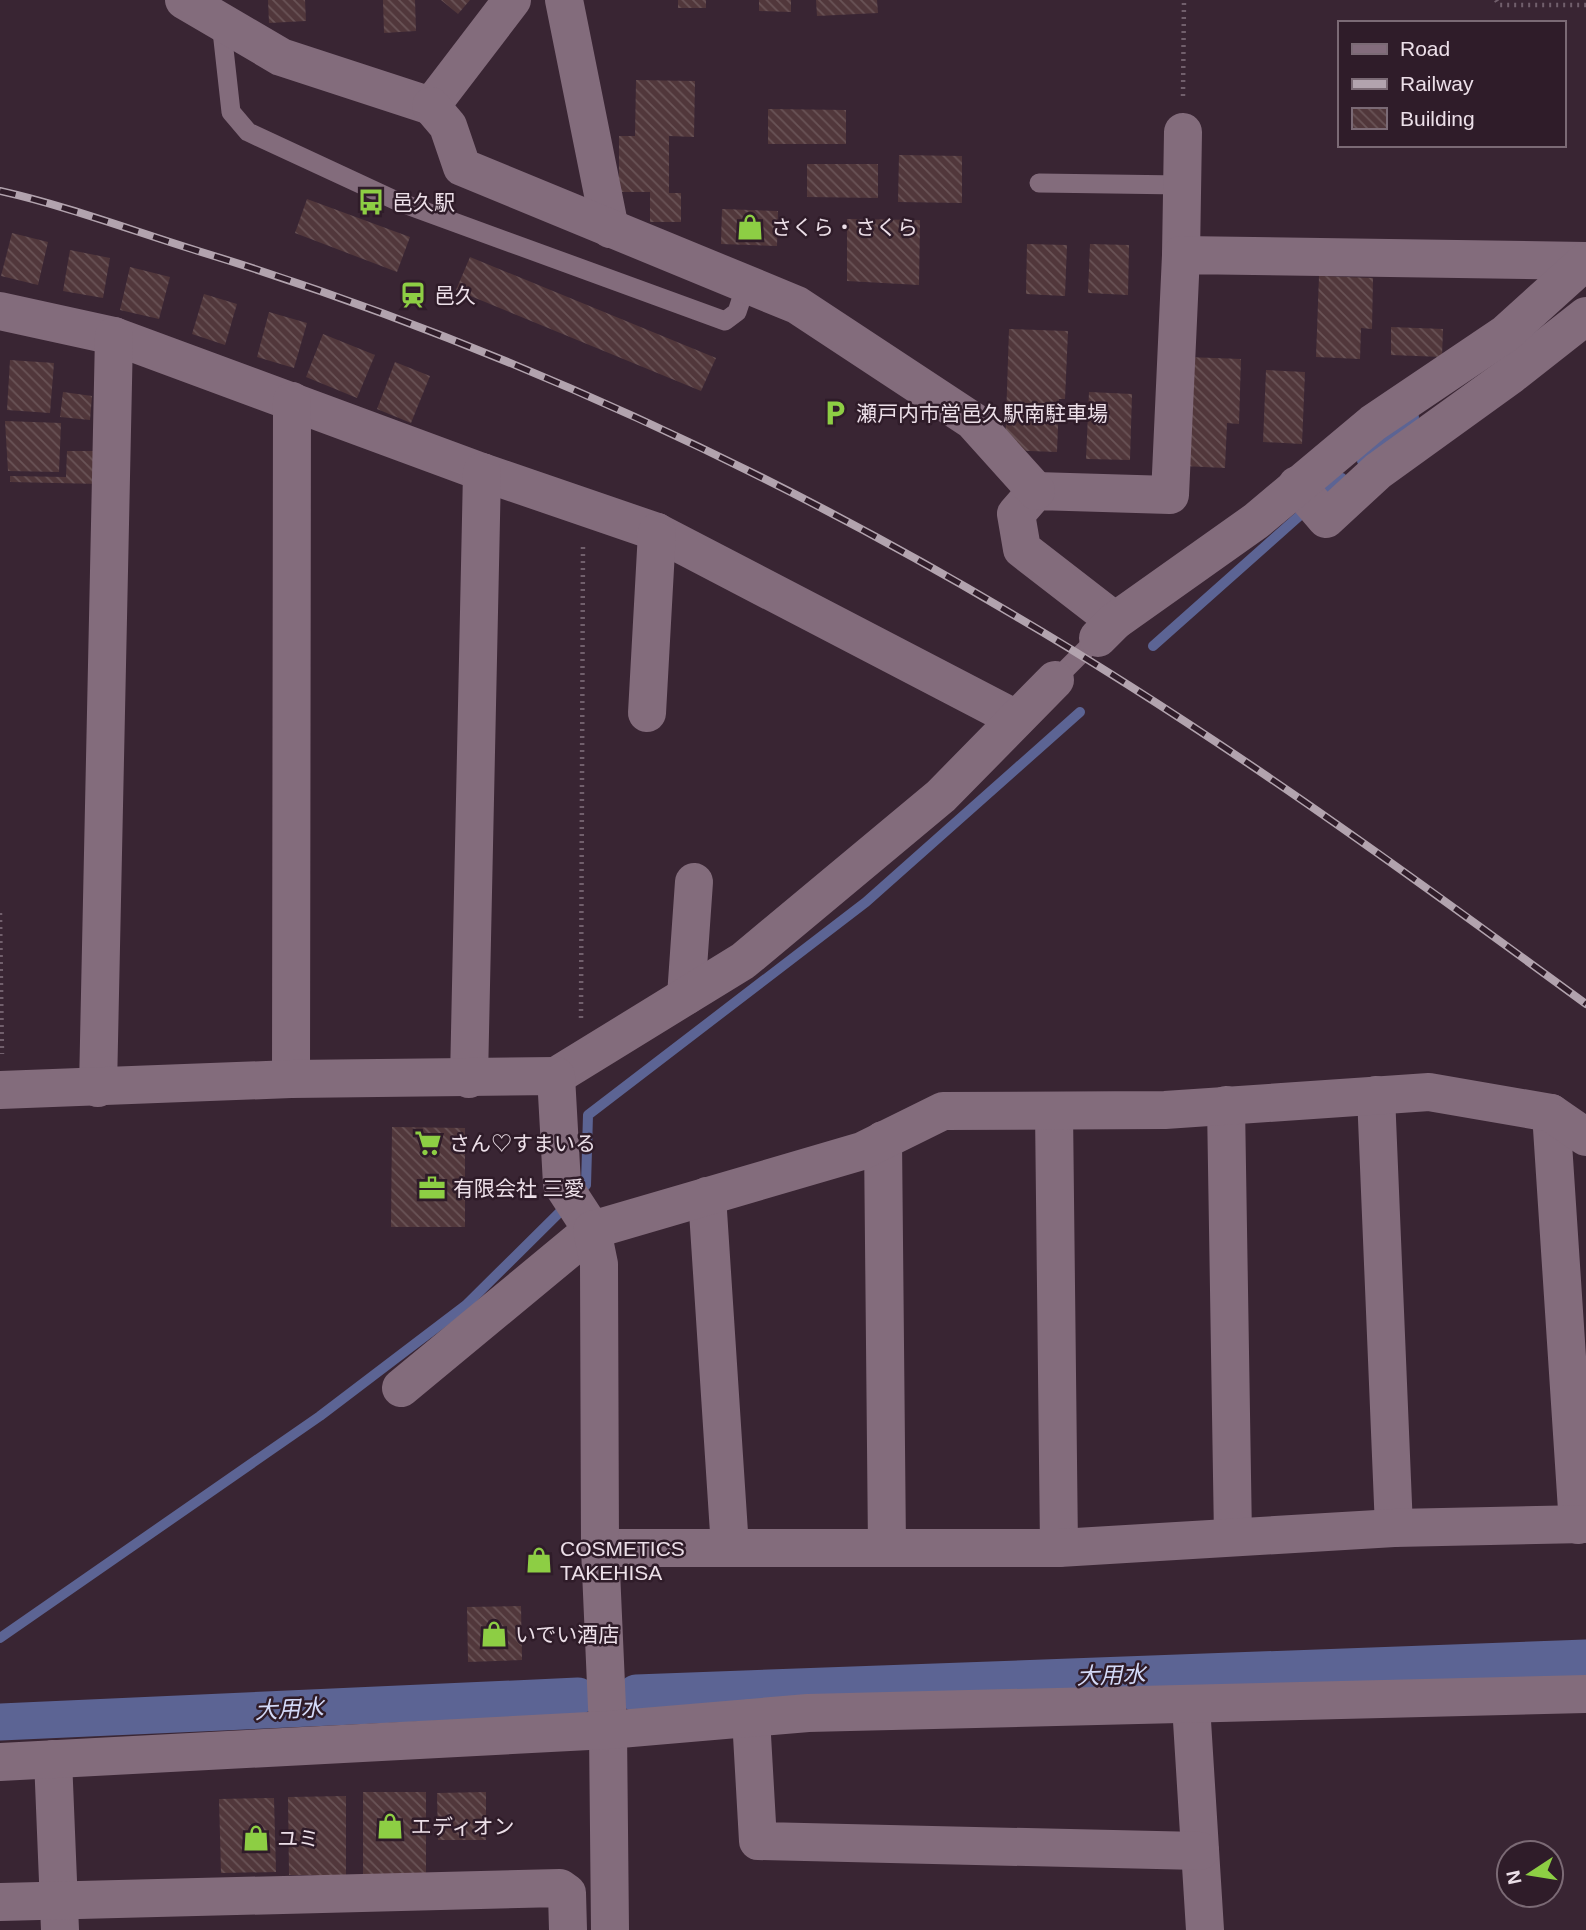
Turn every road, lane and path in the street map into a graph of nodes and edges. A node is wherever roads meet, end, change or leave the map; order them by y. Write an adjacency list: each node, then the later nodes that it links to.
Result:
1 (184, 0): 7 (street)
2 (512, 0): 8 (street)
3 (565, 0): 12 (street)
4 (1184, 0): 9 (path)
5 (1496, 0): 6 (path)
6 (1586, 5)
7 (221, 22): 8 (street); 15 (lane)
8 (431, 106): 12 (street)
9 (1183, 132): 11 (street)
10 (1039, 183): 11 (lane)
11 (1182, 185): 13 (street)
12 (610, 229): 15 (street)
13 (1181, 255): 14 (street); 21 (street)
14 (1586, 261): 22 (street)
15 (746, 285): 21 (street)
16 (0, 311): 18 (street)
17 (1586, 316): 22 (street)
18 (114, 336): 19 (street); 35 (street)
19 (292, 401): 20 (street); 33 (street)
20 (482, 472): 23 (street); 34 (street)
21 (1036, 491): 25 (street)
22 (1307, 496): 25 (street)
23 (583, 507): 24 (street); 32 (path)
24 (657, 532): 27 (street); 28 (street)
25 (1106, 630): 26 (lane)
26 (1055, 680): 28 (street)
27 (647, 713)
28 (1016, 719): 31 (street)
29 (694, 882): 31 (street)
30 (0, 913): 36 (path)
31 (686, 996): 32 (street)
32 (568, 1068): 34 (street); 44 (street)
33 (291, 1079): 34 (street); 35 (street)
34 (469, 1079)
35 (98, 1088): 36 (street)
36 (1, 1090)
37 (1376, 1095): 38 (street); 40 (street); 47 (street)
38 (1226, 1105): 39 (street); 48 (street)
39 (1054, 1111): 42 (street); 52 (street)
40 (1551, 1113): 41 (street); 46 (street)
41 (1586, 1137)
42 (883, 1140): 43 (street); 51 (street)
43 (707, 1196): 44 (street); 50 (street)
44 (592, 1230): 45 (street); 49 (street)
45 (401, 1388)
46 (1582, 1524): 47 (street)
47 (1394, 1528): 48 (street)
48 (1233, 1537): 52 (street)
49 (600, 1548): 50 (street); 56 (street)
50 (730, 1548): 51 (street)
51 (887, 1548): 52 (street)
52 (1059, 1548)
53 (1586, 1694): 54 (street)
54 (1191, 1705): 55 (street); 59 (street)
55 (751, 1718): 56 (street); 59 (street)
56 (608, 1730): 57 (street); 63 (street)
57 (53, 1759): 58 (street); 61 (street)
58 (0, 1762)
59 (1199, 1851): 64 (street)
60 (0, 1902): 61 (street)
61 (60, 1915): 62 (street)
62 (568, 1930)
63 (610, 1930)
64 (1205, 1930)

